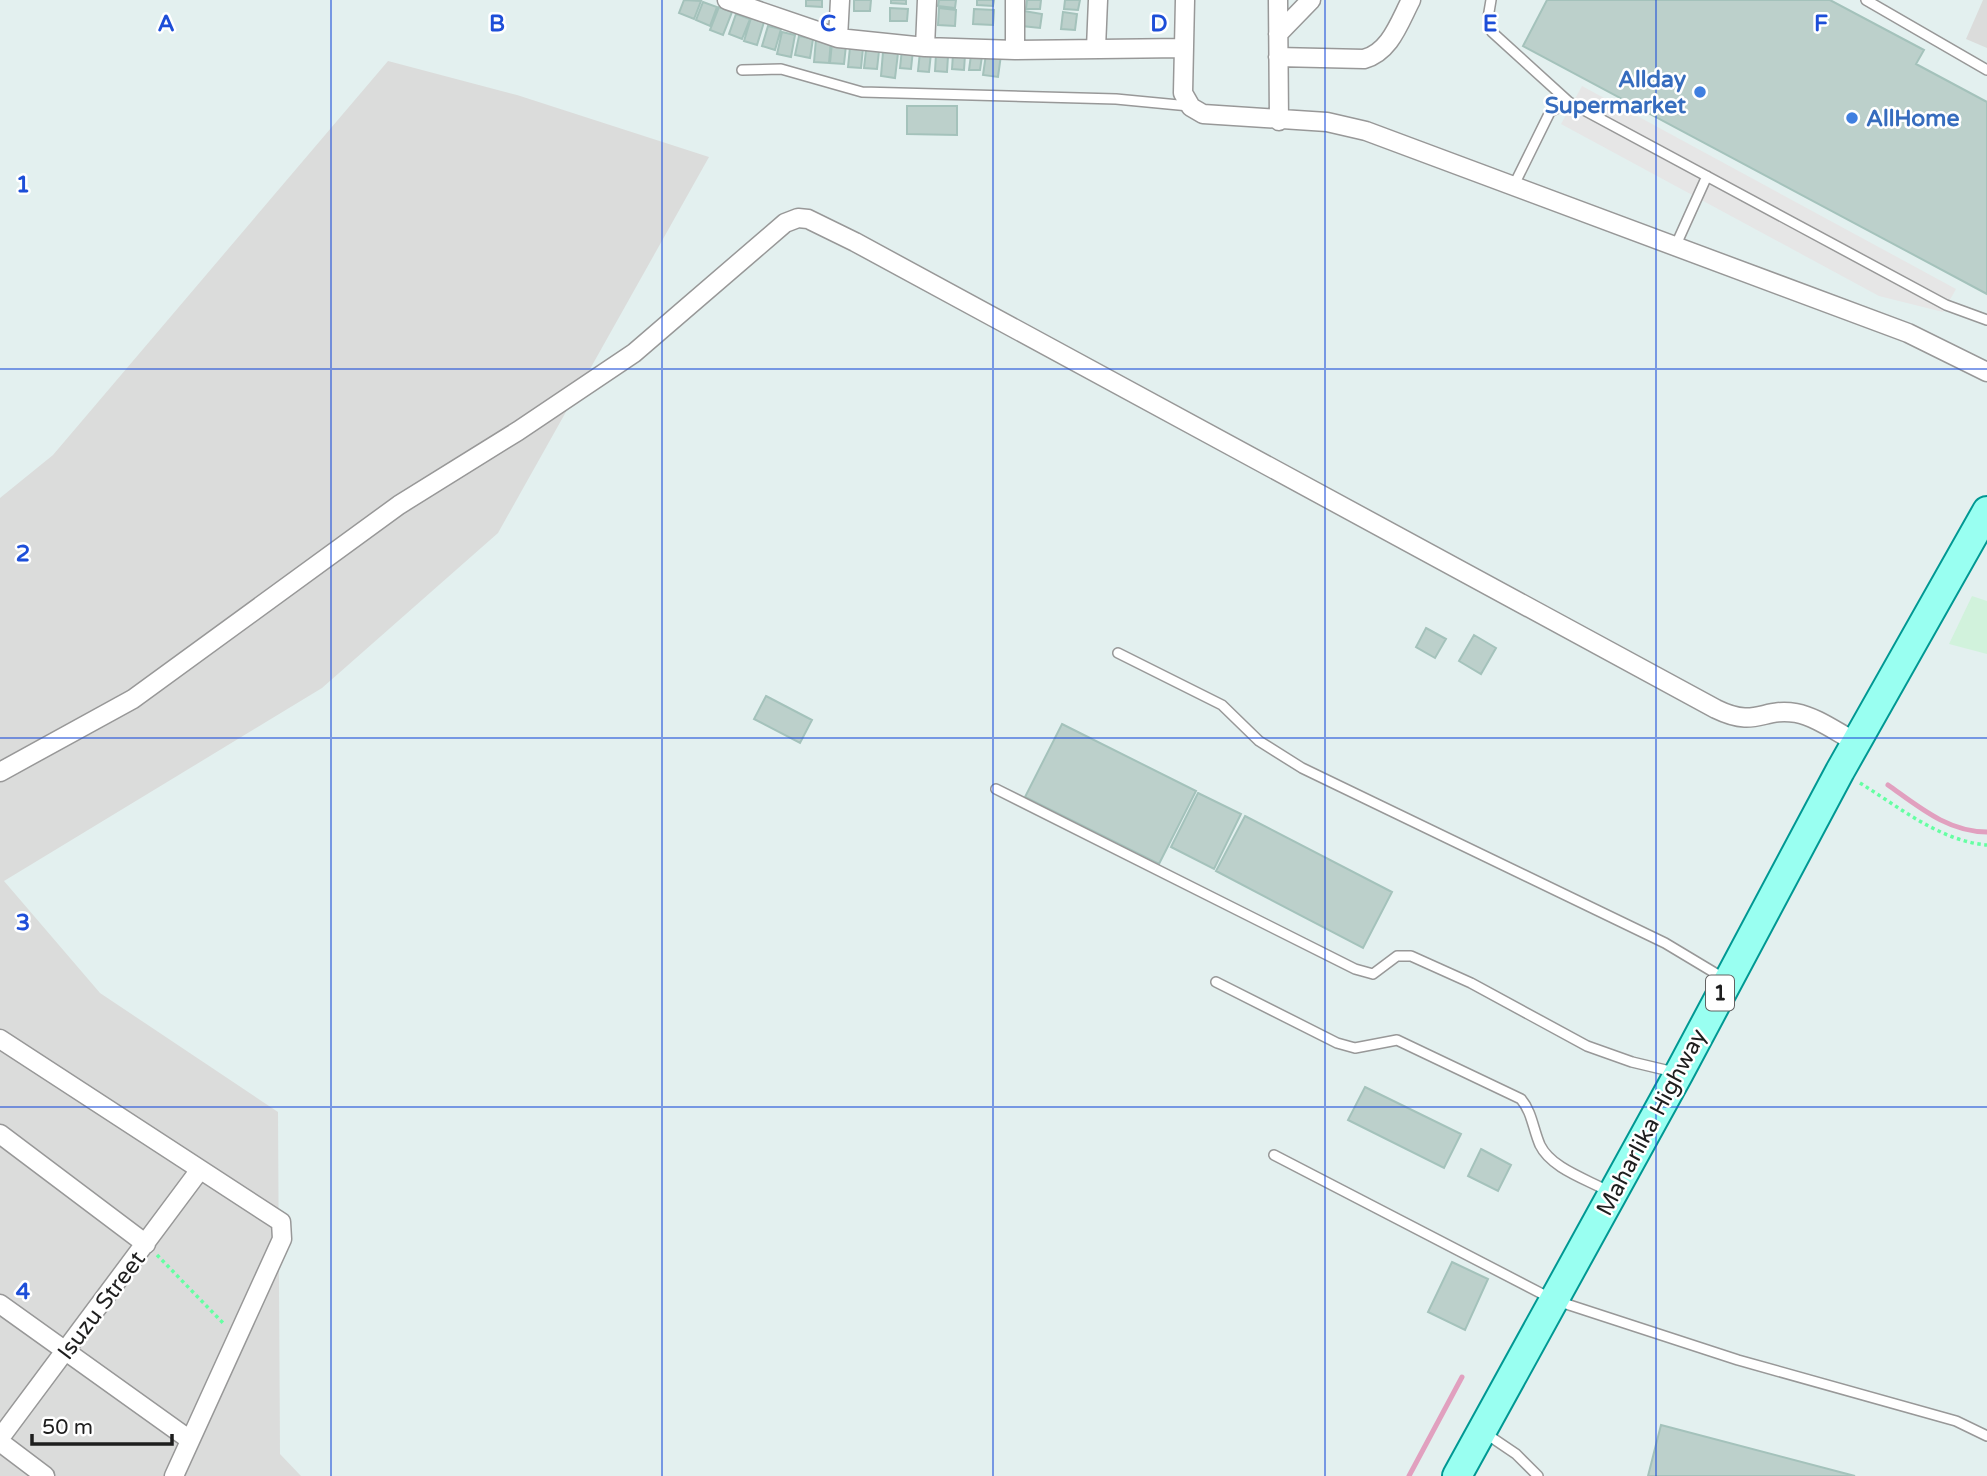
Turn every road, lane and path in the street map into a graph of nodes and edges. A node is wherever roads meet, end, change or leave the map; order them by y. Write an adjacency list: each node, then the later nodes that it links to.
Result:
1 (727, 0): 12 (street)
2 (840, 0): 14 (street)
3 (927, 0): 15 (street)
4 (1015, 0): 18 (street)
5 (1098, 0): 16 (street)
6 (1185, 0): 17 (street)
7 (1278, 0): 13 (street)
8 (1311, 0): 13 (street)
9 (1411, 0): 19 (street)
10 (1491, 0): 22 (lane)
11 (1866, 0): 21 (lane)
12 (752, 5): 14 (street)
13 (1278, 34): 19 (street)
14 (838, 38): 15 (street)
15 (925, 47): 18 (street)
16 (1096, 48): 17 (street); 18 (street)
17 (1183, 48): 23 (street)
18 (1015, 50)
19 (1278, 57): 24 (street)
20 (742, 70): 23 (lane)
21 (1987, 71)
22 (1569, 102): 25 (lane); 26 (lane)
23 (1191, 107): 24 (street)
24 (1279, 121): 26 (street)
25 (1707, 176): 27 (lane); 28 (lane)
26 (1514, 185): 27 (street)
27 (1675, 247): 29 (street)
28 (1987, 320)
29 (1987, 372)
30 (1987, 511): 32 (main road, Maharlika Highway / 1)
31 (1118, 653): 37 (lane)
32 (1856, 742): 33 (main road, Maharlika Highway / 1); 34 (street)
33 (1840, 771): 36 (path); 37 (main road, Maharlika Highway / 1)
34 (0, 772)
35 (996, 789): 40 (lane)
36 (1987, 845)
37 (1727, 980): 40 (main road, Maharlika Highway / 1)
38 (1216, 982): 44 (lane)
39 (0, 1039): 43 (street)
40 (1679, 1073): 44 (main road, Maharlika Highway / 1)
41 (0, 1134): 45 (street)
42 (1274, 1155): 46 (lane)
43 (199, 1171): 45 (street, Isuzu Street); 48 (street)
44 (1613, 1193): 46 (main road, Maharlika Highway / 1)
45 (146, 1244): 48 (path); 49 (street, Isuzu Street)
46 (1554, 1300): 50 (main road, Maharlika Highway / 1); 51 (lane)
47 (0, 1304): 49 (street)
48 (236, 1336): 53 (street)
49 (65, 1353): 52 (street, Isuzu Street); 53 (street)
50 (1482, 1431): 56 (main road, Maharlika Highway / 1); 57 (lane)
51 (1987, 1436)
52 (0, 1440): 54 (street)
53 (190, 1440): 55 (street)
54 (45, 1476)
55 (174, 1476)
56 (1457, 1476)
57 (1538, 1476)

